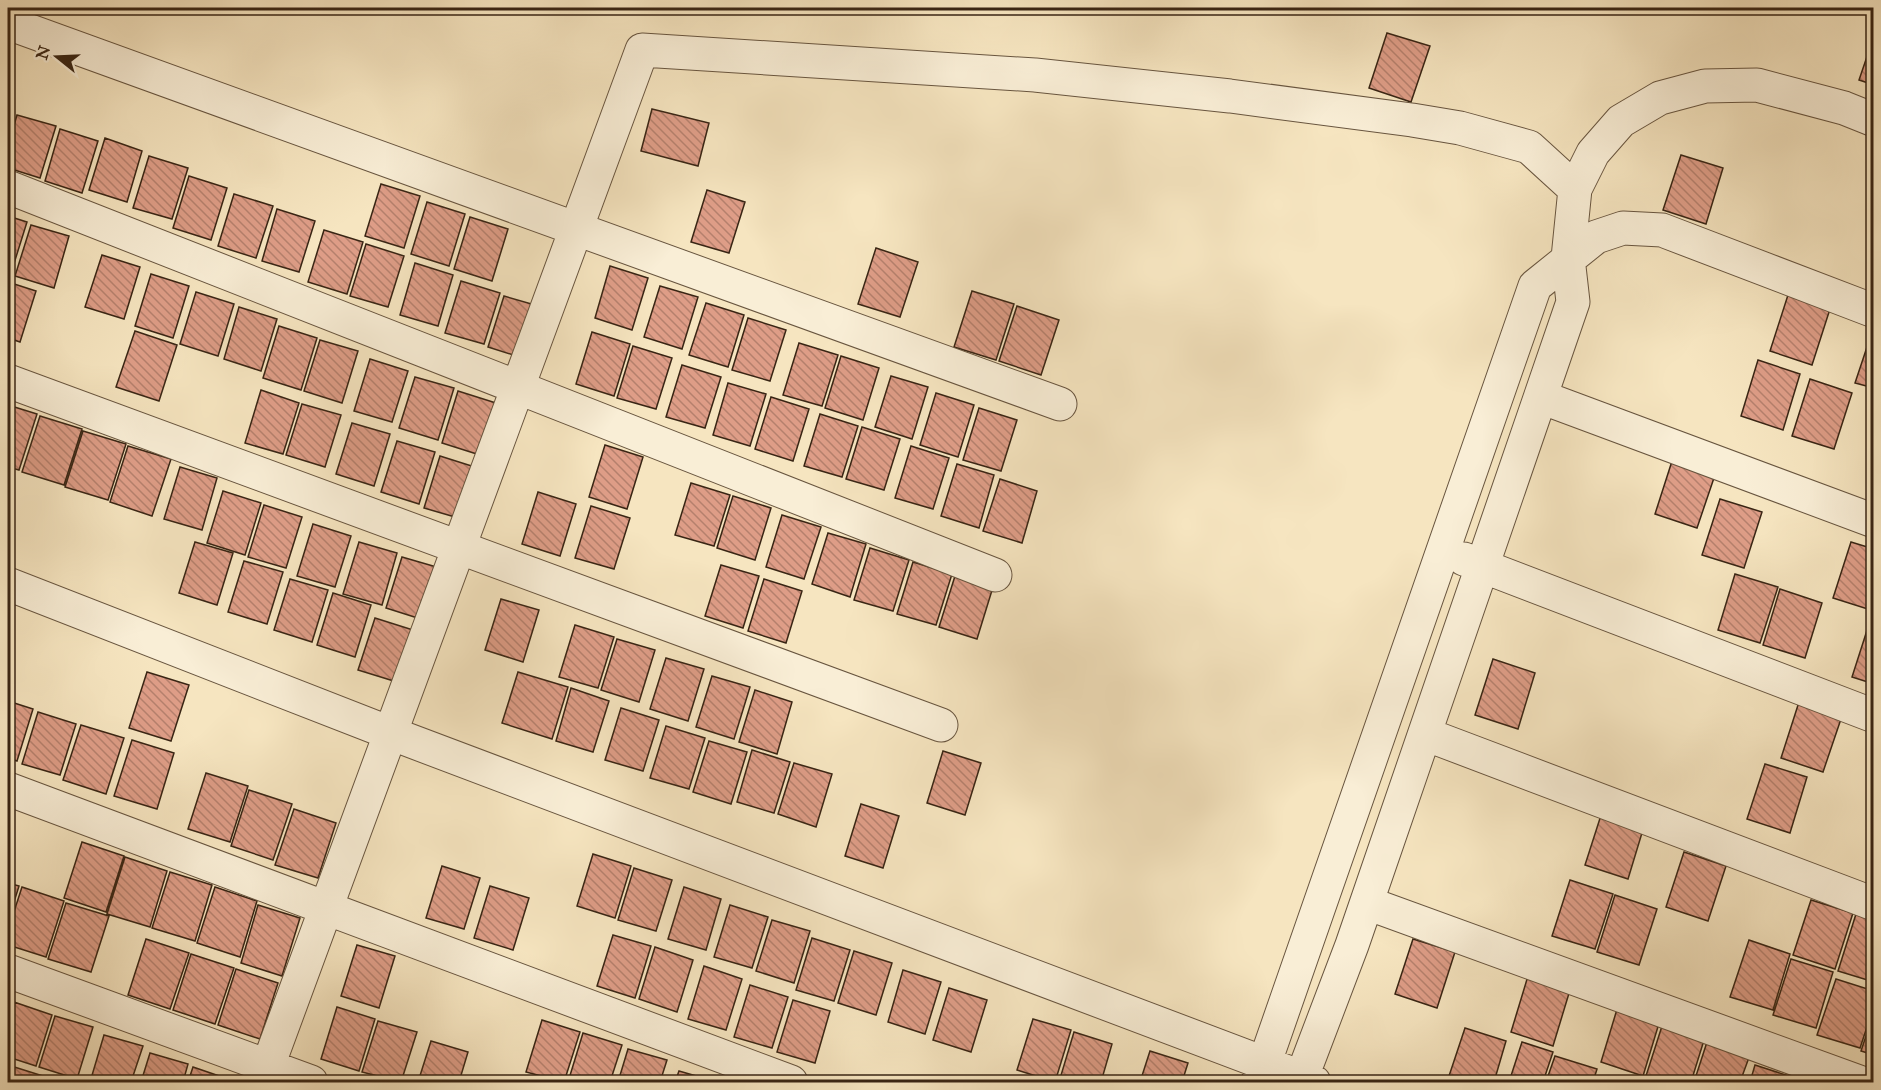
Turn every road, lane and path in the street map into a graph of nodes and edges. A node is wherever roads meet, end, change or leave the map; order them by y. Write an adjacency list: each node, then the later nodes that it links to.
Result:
1 (8, 23): 5 (street)
2 (1874, 120): 4 (street)
3 (8, 187): 9 (street)
4 (1575, 189): 5 (street); 6 (street)
5 (576, 227): 9 (street); 11 (street)
6 (1568, 258): 7 (street); 10 (street); 12 (street)
7 (1874, 311)
8 (8, 381): 15 (street)
9 (518, 388): 15 (street); 18 (street)
10 (1540, 397): 13 (street); 14 (street)
11 (1060, 404)
12 (1470, 472): 13 (street); 16 (street)
13 (1510, 487): 17 (street)
14 (1874, 521)
15 (459, 546): 21 (street); 22 (street)
16 (1442, 551): 17 (street); 30 (street)
17 (1482, 566): 20 (street); 23 (street)
18 (996, 575)
19 (8, 584): 22 (street)
20 (1874, 716)
21 (941, 725)
22 (390, 732): 27 (street); 30 (street)
23 (1425, 734): 25 (street); 26 (street)
24 (8, 789): 27 (street)
25 (1367, 903): 31 (street); 34 (street)
26 (1874, 904)
27 (326, 909): 29 (street); 33 (street)
28 (8, 971): 29 (street)
29 (265, 1074): 32 (street)
30 (1262, 1074): 31 (street)
31 (1305, 1081)
32 (311, 1083)
33 (791, 1083)
34 (1859, 1083)

